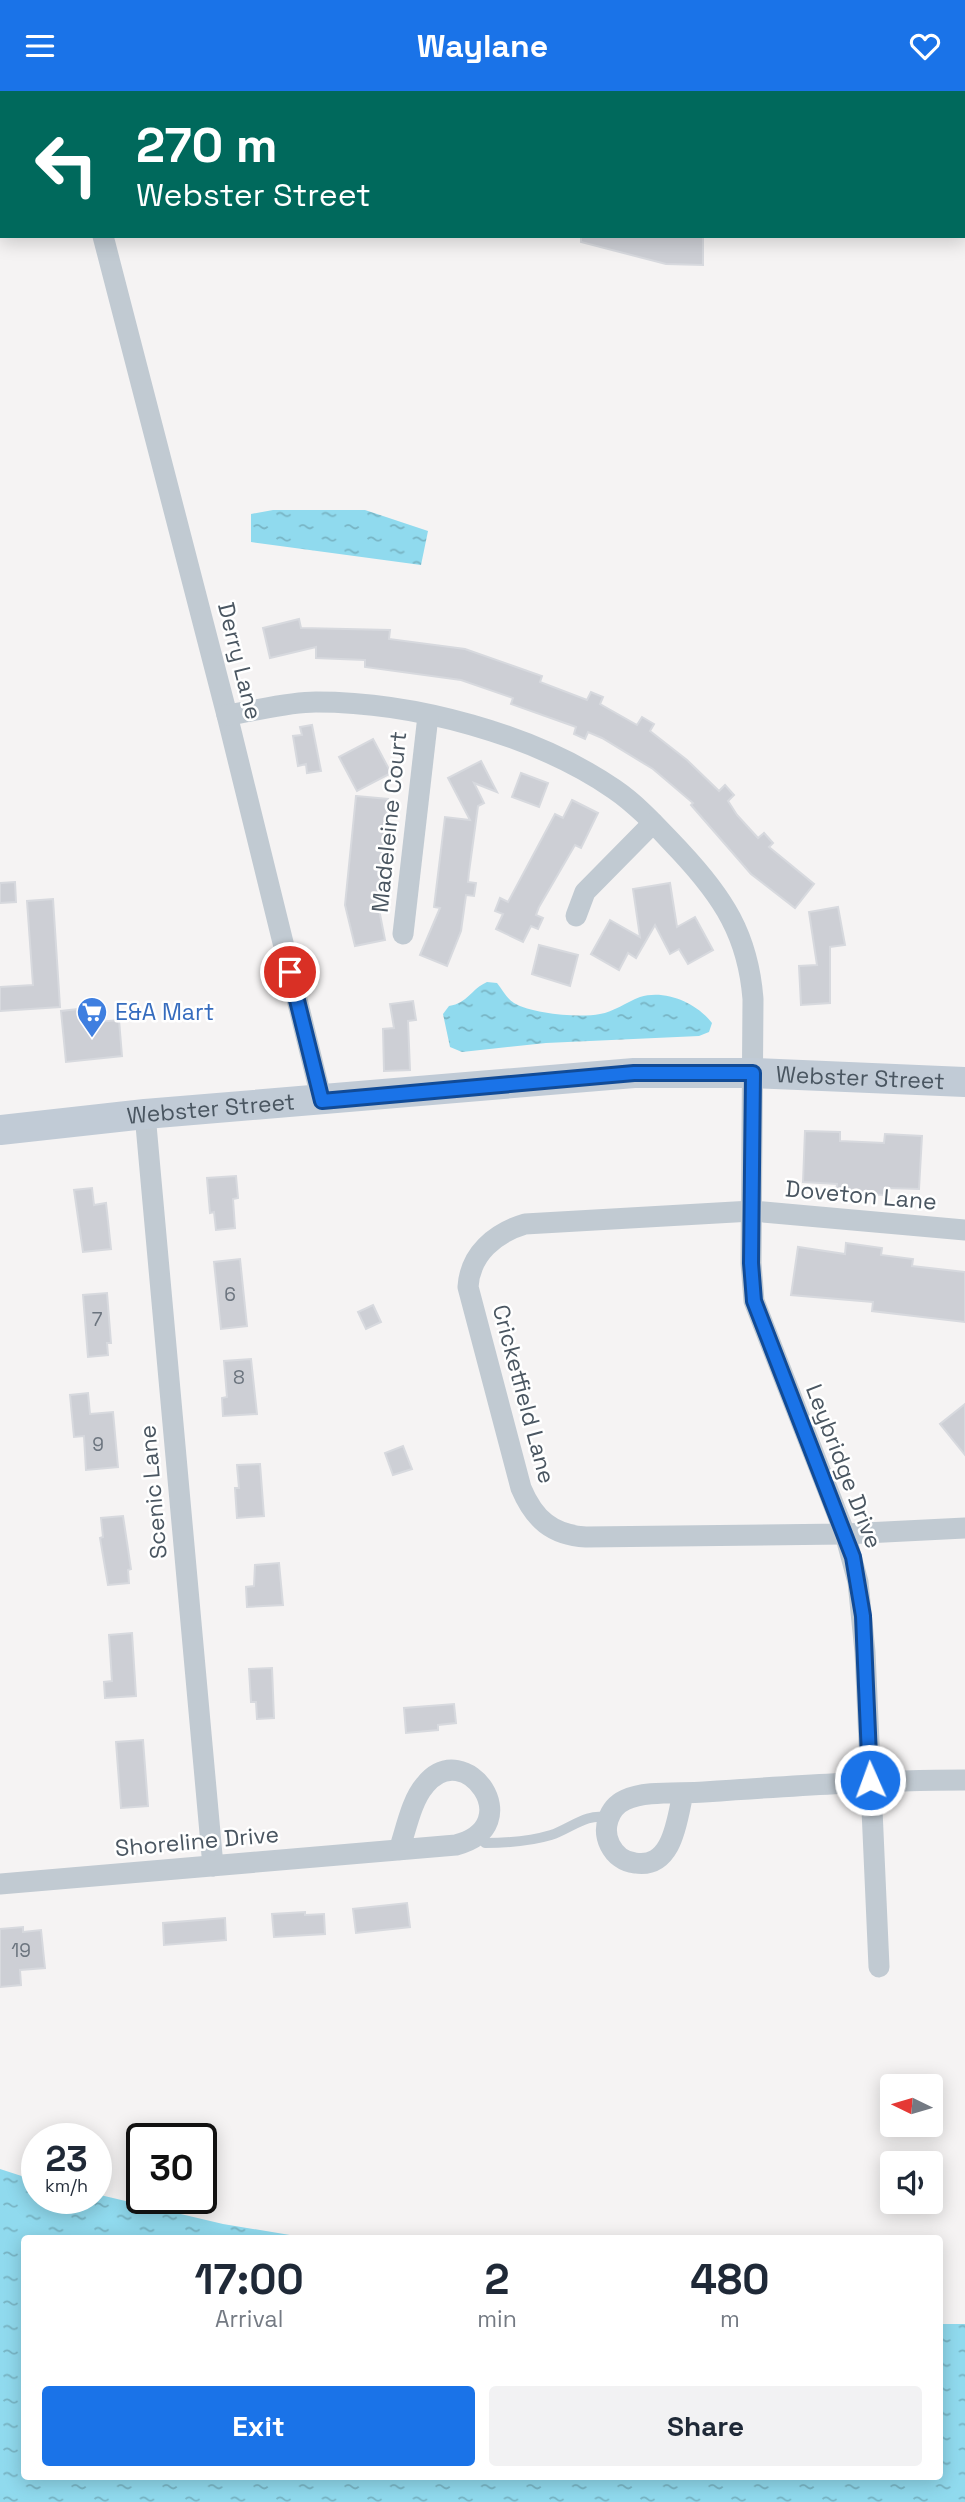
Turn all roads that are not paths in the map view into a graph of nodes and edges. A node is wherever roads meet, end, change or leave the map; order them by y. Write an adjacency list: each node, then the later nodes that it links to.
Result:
1 (104, 238): 2 (street, Derry Lane)
2 (227, 715): 3 (street, Leybridge Drive); 9 (street, Derry Lane)
3 (428, 716): 4 (street, Leybridge Drive); 6 (street, Madeleine Court)
4 (653, 823): 5 (street); 7 (street, Leybridge Drive)
5 (576, 915)
6 (403, 934)
7 (753, 1073): 8 (main road, Webster Street); 9 (main road, Webster Street); 12 (street, Leybridge Drive)
8 (965, 1082)
9 (322, 1101): 10 (main road, Webster Street)
10 (145, 1114): 11 (main road, Webster Street); 22 (street, Scenic Lane)
11 (0, 1130)
12 (752, 1211): 13 (street, Doveton Lane); 15 (street, Leybridge Drive); 15 (street, Cricketfield Lane)
13 (965, 1230)
14 (965, 1528): 15 (street, Cricketfield Lane)
15 (845, 1534): 16 (street, Leybridge Drive)
16 (870, 1780): 17 (street); 18 (street); 24 (street, Leybridge Drive)
17 (965, 1780)
18 (683, 1793): 19 (street); 19 (street)
19 (608, 1818): 20 (lane)
20 (478, 1835): 21 (street, Shoreline Drive); 21 (street)
21 (399, 1850): 22 (street, Shoreline Drive)
22 (213, 1866): 23 (street, Shoreline Drive)
23 (0, 1884)
24 (879, 1967)

